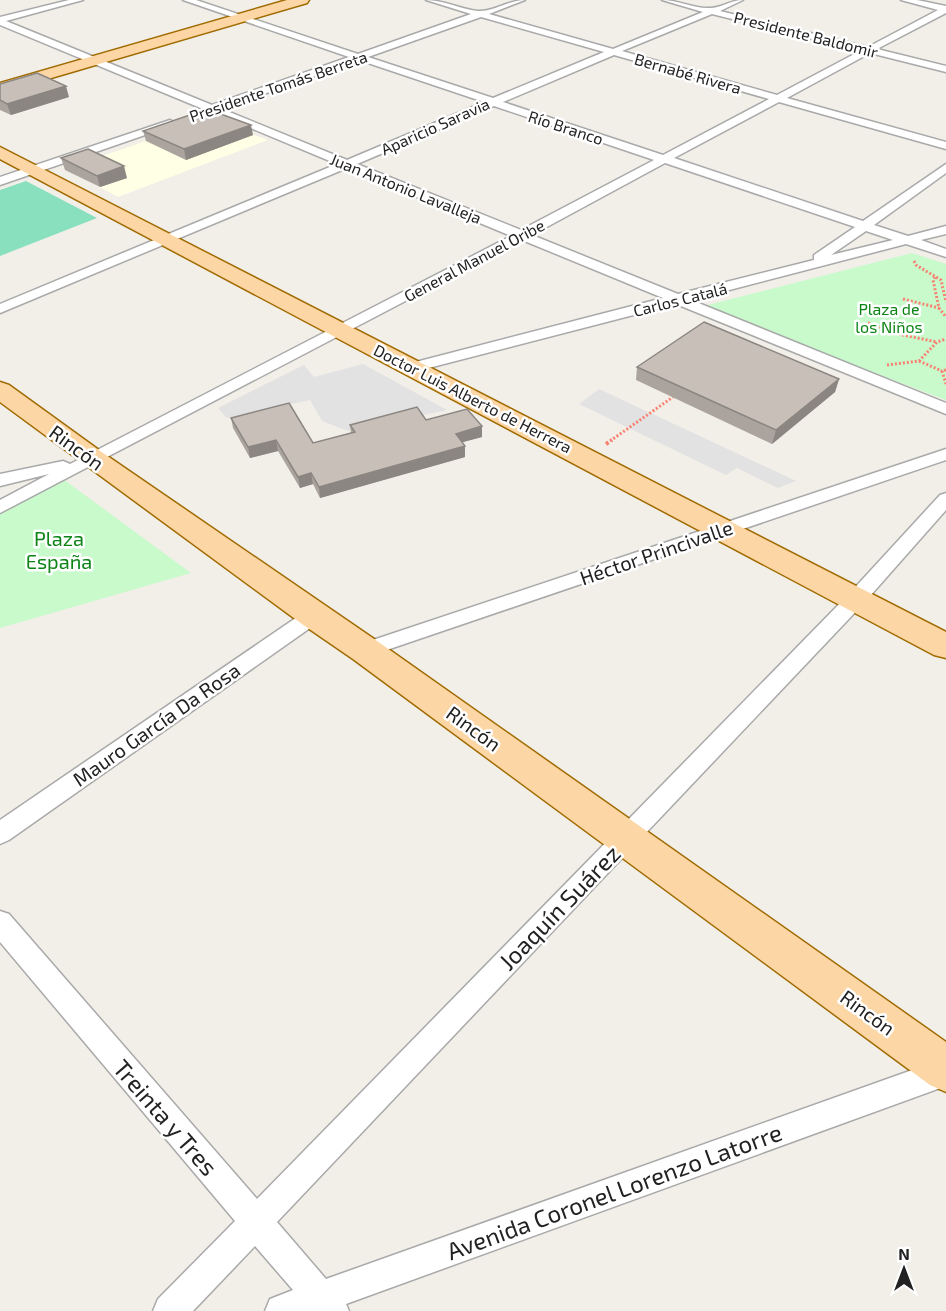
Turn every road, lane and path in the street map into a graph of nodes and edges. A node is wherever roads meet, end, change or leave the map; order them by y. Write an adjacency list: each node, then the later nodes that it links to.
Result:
1 (79, 0): 13 (street)
2 (187, 0): 12 (street, Río Branco)
3 (302, 0): 12 (main road)
4 (430, 0): 11 (street, Bernabé Rivera)
5 (521, 0): 11 (street, Presidente Tomás Berreta)
6 (666, 0): 10 (street, Presidente Baldomir)
7 (739, 0): 10 (street, Aparicio Saravia)
8 (905, 0): 9 (street)
9 (946, 9): 14 (street, General Manuel Oribe)
10 (711, 11): 14 (street, Presidente Baldomir); 15 (street, Aparicio Saravia)
11 (480, 14): 15 (street, Bernabé Rivera); 16 (street, Presidente Tomás Berreta)
12 (239, 18): 16 (street, Río Branco); 17 (main road)
13 (0, 21): 17 (street, Juan Antonio Lavalleja)
14 (872, 50): 18 (street, Presidente Baldomir); 20 (street, General Manuel Oribe)
15 (614, 52): 20 (street, Bernabé Rivera); 21 (street, Aparicio Saravia)
16 (360, 57): 21 (street, Río Branco); 22 (street, Presidente Tomás Berreta)
17 (95, 60): 19 (main road); 22 (street, Juan Antonio Lavalleja)
18 (946, 69)
19 (0, 88)
20 (781, 99): 25 (street, Bernabé Rivera); 27 (street, General Manuel Oribe)
21 (490, 101): 27 (street, Río Branco); 28 (street, Aparicio Saravia)
22 (213, 108): 23 (street, Presidente Tomás Berreta); 28 (street, Juan Antonio Lavalleja)
23 (190, 116)
24 (179, 120): 30 (street, Presidente Tomás Berreta)
25 (946, 146)
26 (0, 152): 30 (main road, Doctor Luis Alberto de Herrera)
27 (666, 160): 32 (street, Río Branco); 34 (street, General Manuel Oribe)
28 (348, 164): 34 (street, Juan Antonio Lavalleja); 35 (street, Aparicio Saravia)
29 (946, 168): 32 (street)
30 (34, 170): 31 (street, Presidente Tomás Berreta); 35 (main road, Doctor Luis Alberto de Herrera)
31 (0, 181)
32 (865, 226): 36 (street, Río Branco); 38 (street)
33 (946, 230): 36 (street, Carlos Catalá)
34 (521, 235): 40 (street, Juan Antonio Lavalleja); 46 (street, General Manuel Oribe)
35 (168, 239): 43 (street, Aparicio Saravia); 46 (main road, Doctor Luis Alberto de Herrera)
36 (908, 240): 37 (street, Río Branco); 38 (street, Carlos Catalá)
37 (946, 253)
38 (809, 266): 40 (street, Carlos Catalá)
39 (903, 299): 42 (path)
40 (679, 300): 50 (street, Carlos Catalá); 52 (street, Juan Antonio Lavalleja)
41 (946, 302): 42 (path)
42 (939, 308): 44 (path)
43 (0, 309)
44 (946, 316)
45 (868, 323): 48 (path)
46 (344, 330): 50 (main road, Doctor Luis Alberto de Herrera); 59 (street, General Manuel Oribe)
47 (946, 339): 48 (path)
48 (937, 342): 49 (path)
49 (919, 361): 51 (path); 52 (path)
50 (413, 367): 63 (main road, Doctor Luis Alberto de Herrera)
51 (944, 370): 53 (path)
52 (867, 377): 56 (street, Juan Antonio Lavalleja)
53 (946, 384)
54 (0, 390): 59 (main road, Rincón)
55 (673, 397): 57 (path)
56 (946, 409)
57 (605, 445)
58 (946, 454): 63 (street, Héctor Princivalle)
59 (93, 459): 60 (street); 62 (street, General Manuel Oribe); 65 (main road, Rincón)
60 (0, 480)
61 (946, 499): 64 (street, Joaquín Suárez)
62 (0, 507)
63 (724, 529): 64 (main road, Doctor Luis Alberto de Herrera); 67 (street, Héctor Princivalle)
64 (856, 599): 66 (main road, Doctor Luis Alberto de Herrera); 69 (street, Joaquín Suárez)
65 (313, 616): 67 (main road, Rincón); 68 (street, Mauro García Da Rosa)
66 (946, 646)
67 (365, 650): 69 (main road, Rincón)
68 (0, 833)
69 (627, 837): 71 (main road, Rincón); 72 (street, Joaquín Suárez)
70 (0, 923): 72 (street, Treinta y Tres)
71 (946, 1070): 73 (street, Avenida Coronel Lorenzo Latorre)
72 (256, 1222): 73 (street, Treinta y Tres); 74 (street, Joaquín Suárez)
73 (326, 1304): 75 (street, Avenida Coronel Lorenzo Latorre)
74 (170, 1311)
75 (282, 1311)

